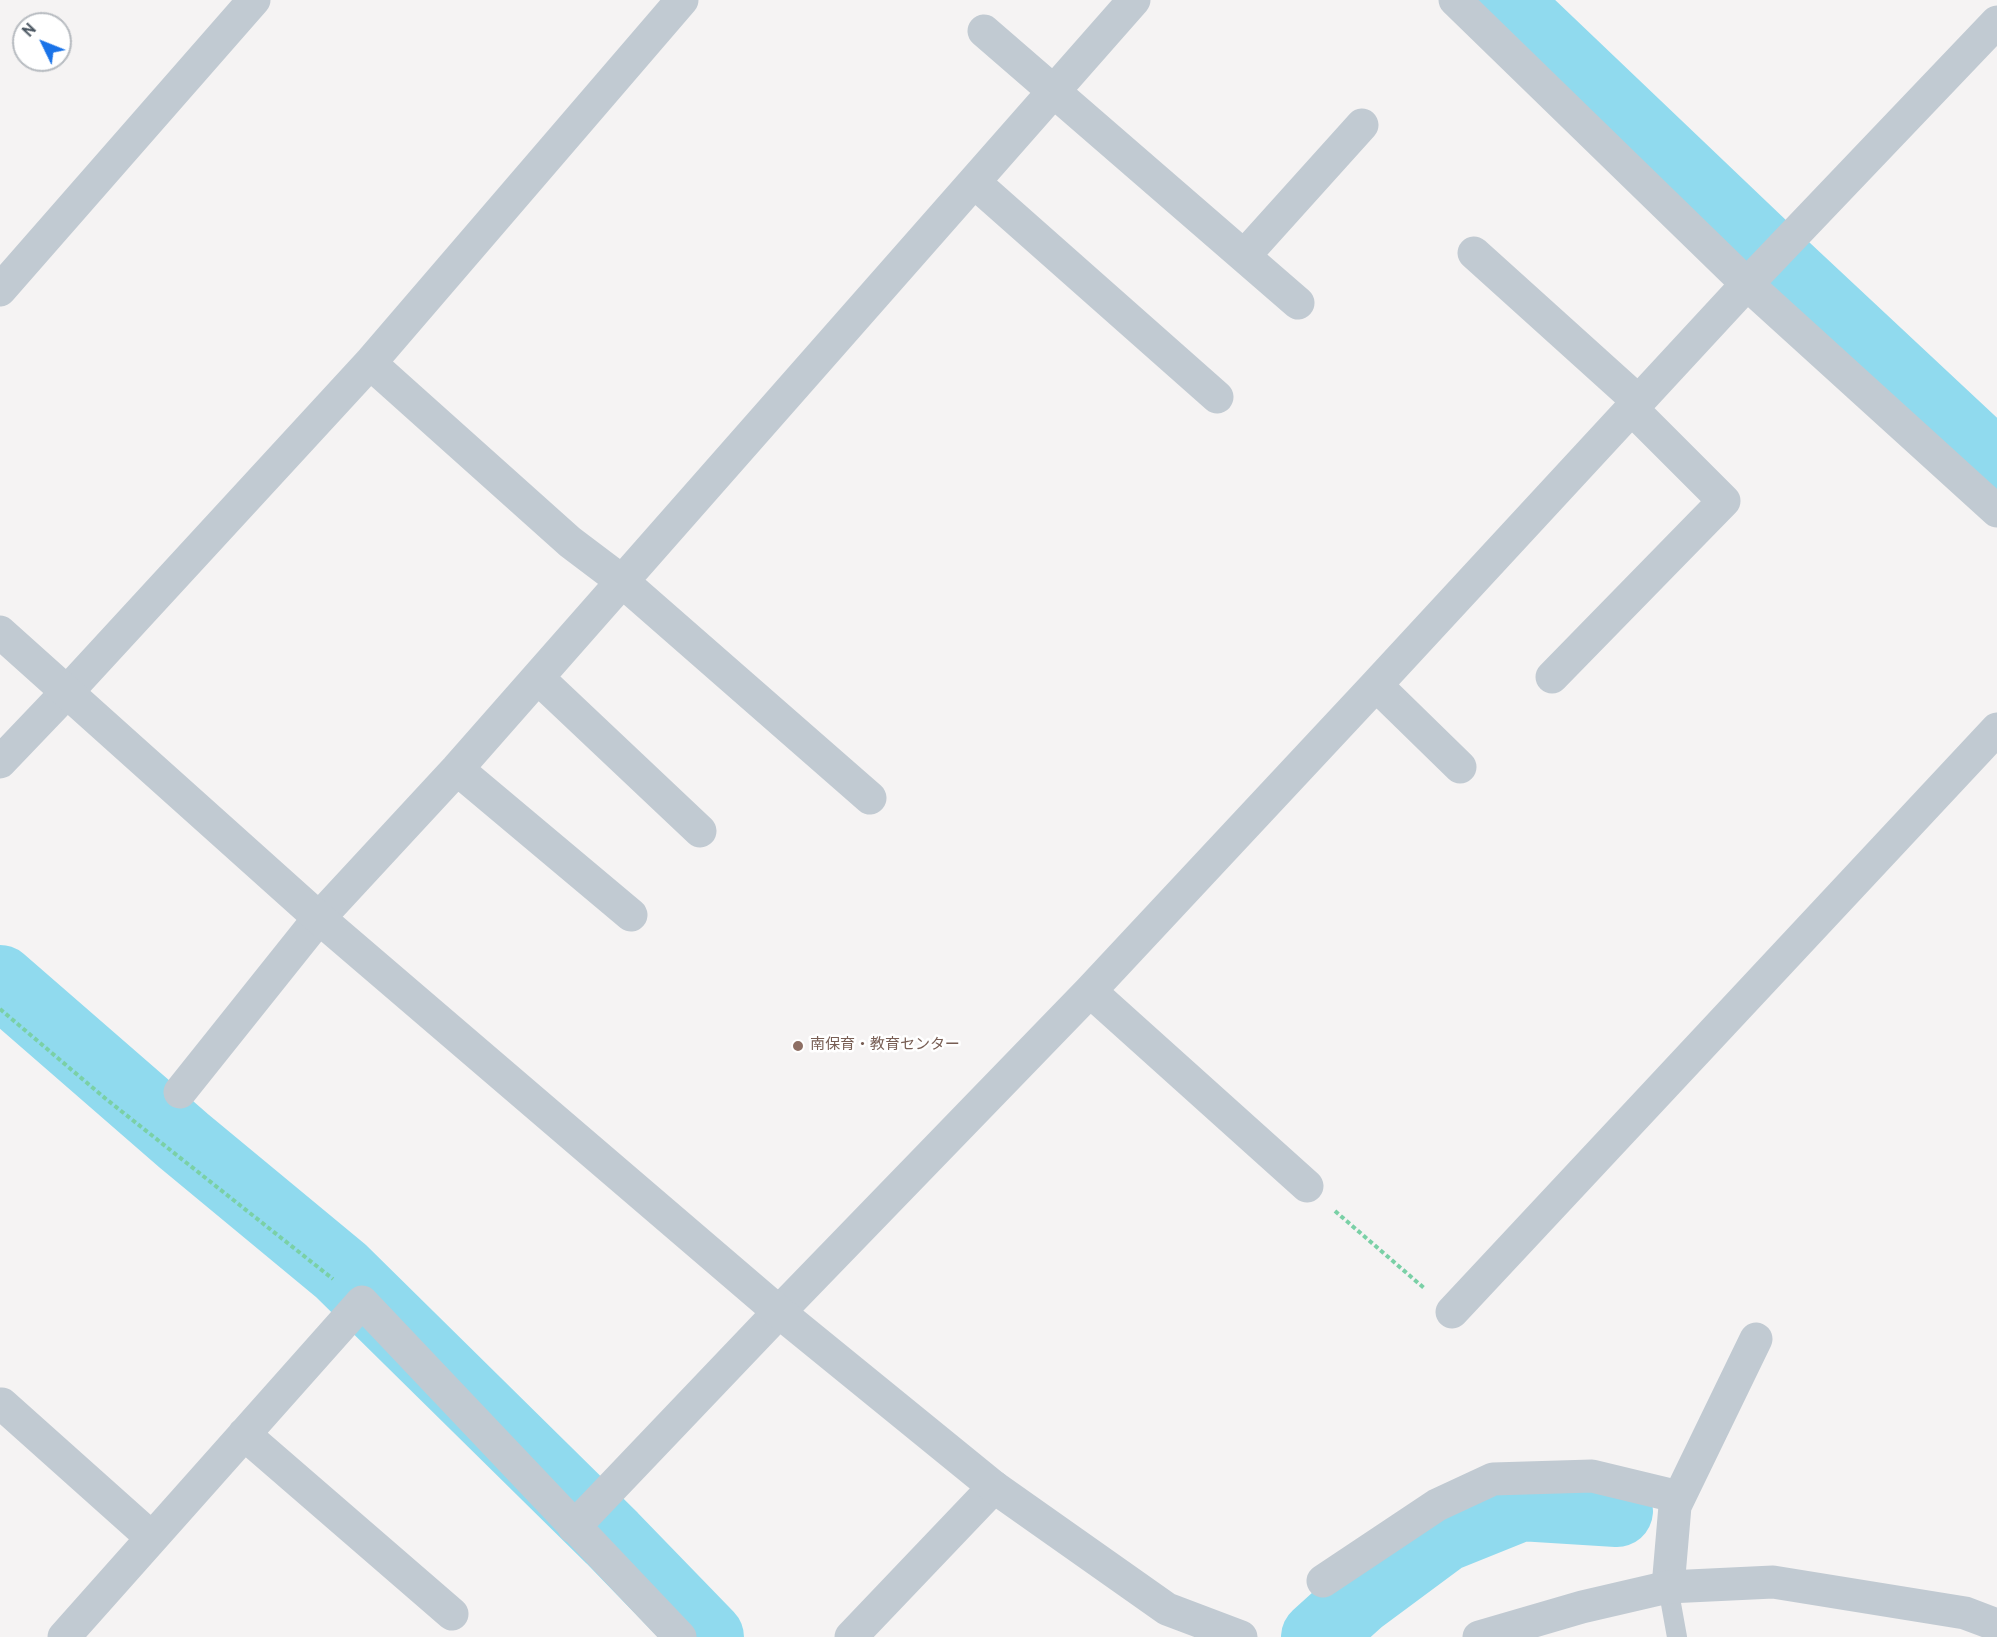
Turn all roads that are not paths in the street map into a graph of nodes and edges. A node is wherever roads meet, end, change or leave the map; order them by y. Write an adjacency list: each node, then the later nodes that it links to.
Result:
1 (254, 0): 13 (street)
2 (682, 0): 15 (street)
3 (1455, 0): 12 (street)
4 (1128, 2): 7 (street)
5 (1997, 22): 12 (street)
6 (984, 31): 7 (street)
7 (1053, 91): 9 (street); 11 (street)
8 (1362, 125): 11 (street)
9 (974, 182): 16 (street); 19 (street)
10 (1474, 253): 17 (street)
11 (1244, 256): 14 (street)
12 (1747, 284): 17 (street); 18 (street)
13 (0, 290)
14 (1298, 303)
15 (370, 363): 19 (street); 24 (street)
16 (1217, 397)
17 (1635, 405): 21 (street); 23 (street)
18 (1997, 511)
19 (623, 582): 22 (street); 29 (street)
20 (0, 633): 24 (street)
21 (1552, 677)
22 (538, 678): 28 (street); 30 (street)
23 (1376, 685): 27 (street); 33 (street)
24 (68, 692): 26 (street); 32 (street)
25 (1997, 729): 37 (street)
26 (0, 762)
27 (1460, 767)
28 (457, 769): 31 (street); 32 (street)
29 (870, 798)
30 (700, 831)
31 (631, 915)
32 (319, 918): 34 (street); 36 (street)
33 (1090, 991): 35 (street); 36 (street)
34 (180, 1092)
35 (1307, 1186)
36 (779, 1312): 41 (street); 43 (street)
37 (1452, 1312)
38 (1756, 1339): 42 (street)
39 (2, 1404): 44 (street)
40 (244, 1434): 43 (street); 44 (street); 47 (street)
41 (994, 1487): 51 (street); 52 (street)
42 (1679, 1497): 45 (street); 46 (street)
43 (583, 1519): 50 (street)
44 (152, 1538): 49 (street)
45 (1323, 1581)
46 (1668, 1587): 48 (street); 53 (street); 54 (lane)
47 (452, 1614)
48 (1997, 1625)
49 (74, 1634)
50 (680, 1637)
51 (851, 1637)
52 (1241, 1637)
53 (1479, 1637)
54 (1677, 1637)

